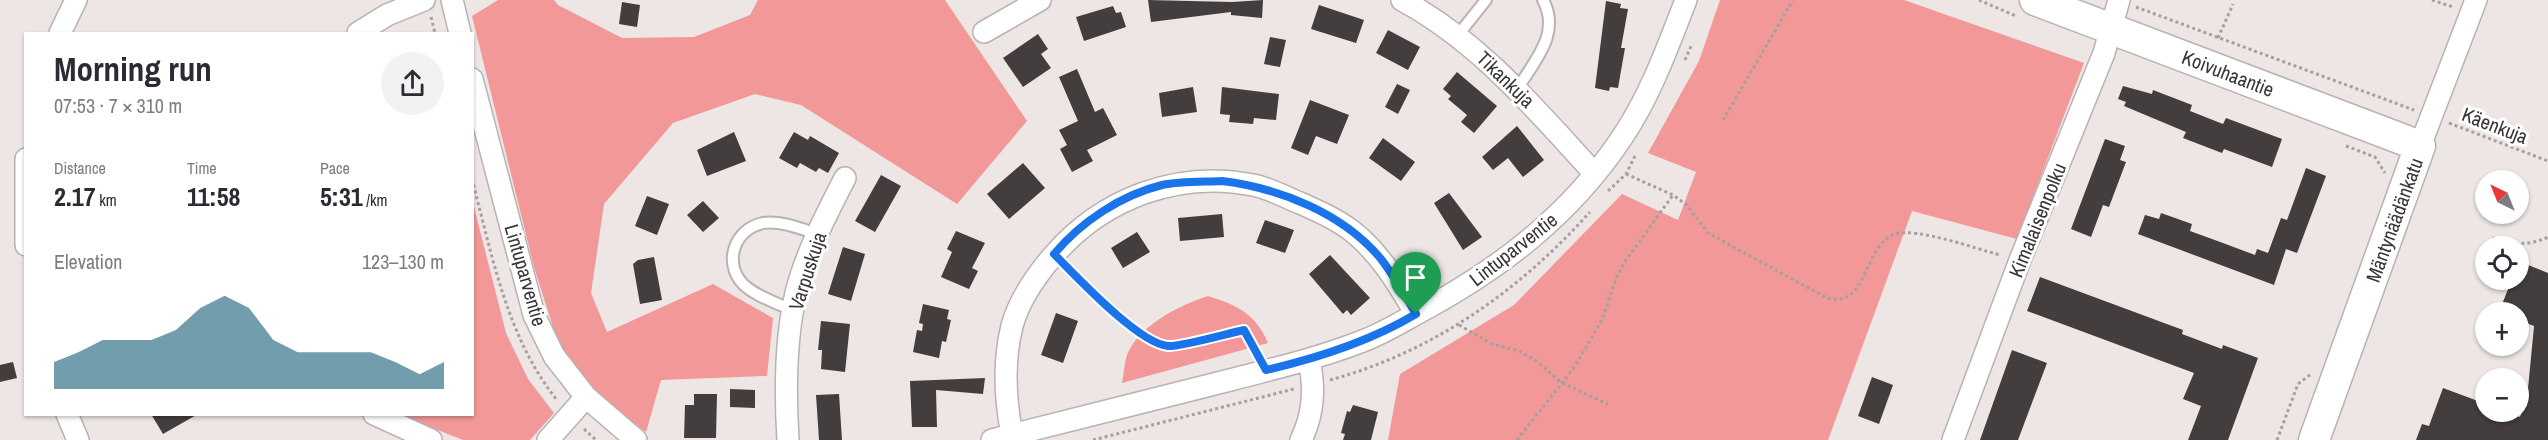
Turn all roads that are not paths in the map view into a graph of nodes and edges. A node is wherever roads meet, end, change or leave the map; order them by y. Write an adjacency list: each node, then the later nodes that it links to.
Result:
1 (76, 0): 13 (street)
2 (424, 0): 14 (street)
3 (452, 0): 15 (street)
4 (1040, 0): 16 (street)
5 (1402, 0): 17 (street, Tikankuja)
6 (1486, 0): 17 (lane)
7 (1544, 0): 19 (lane)
8 (1686, 0): 21 (street, Lintuparventie)
9 (2119, 0): 12 (street, Kimalaisenpolku)
10 (2475, 0): 20 (street, Mäntynäädänkatu)
11 (2026, 8): 12 (street, Koivuhaantie)
12 (2110, 29): 20 (street, Koivuhaantie); 37 (street, Kimalaisenpolku)
13 (60, 32)
14 (360, 32)
15 (460, 32)
16 (984, 32)
17 (1458, 35): 19 (street, Tikankuja)
18 (474, 87): 27 (street, Lintuparventie)
19 (1518, 88): 21 (street, Tikankuja)
20 (2420, 146): 38 (street, Mäntynäädänkatu)
21 (1595, 174): 25 (street, Lintuparventie)
22 (845, 178): 23 (street, Varpuskuja)
23 (817, 234): 24 (street, Varpuskuja); 24 (lane)
24 (792, 310): 35 (street, Varpuskuja)
25 (1416, 314): 26 (street, Lintuparventie); 30 (street)
26 (1309, 360): 30 (street, Lintuparventie); 36 (street)
27 (586, 397): 33 (street); 34 (street, Lintuparventie)
28 (68, 416): 31 (street)
29 (378, 416): 32 (street)
30 (1002, 437)
31 (78, 440)
32 (431, 440)
33 (548, 440)
34 (636, 440)
35 (788, 440)
36 (1301, 440)
37 (1953, 440)
38 (2314, 440)

